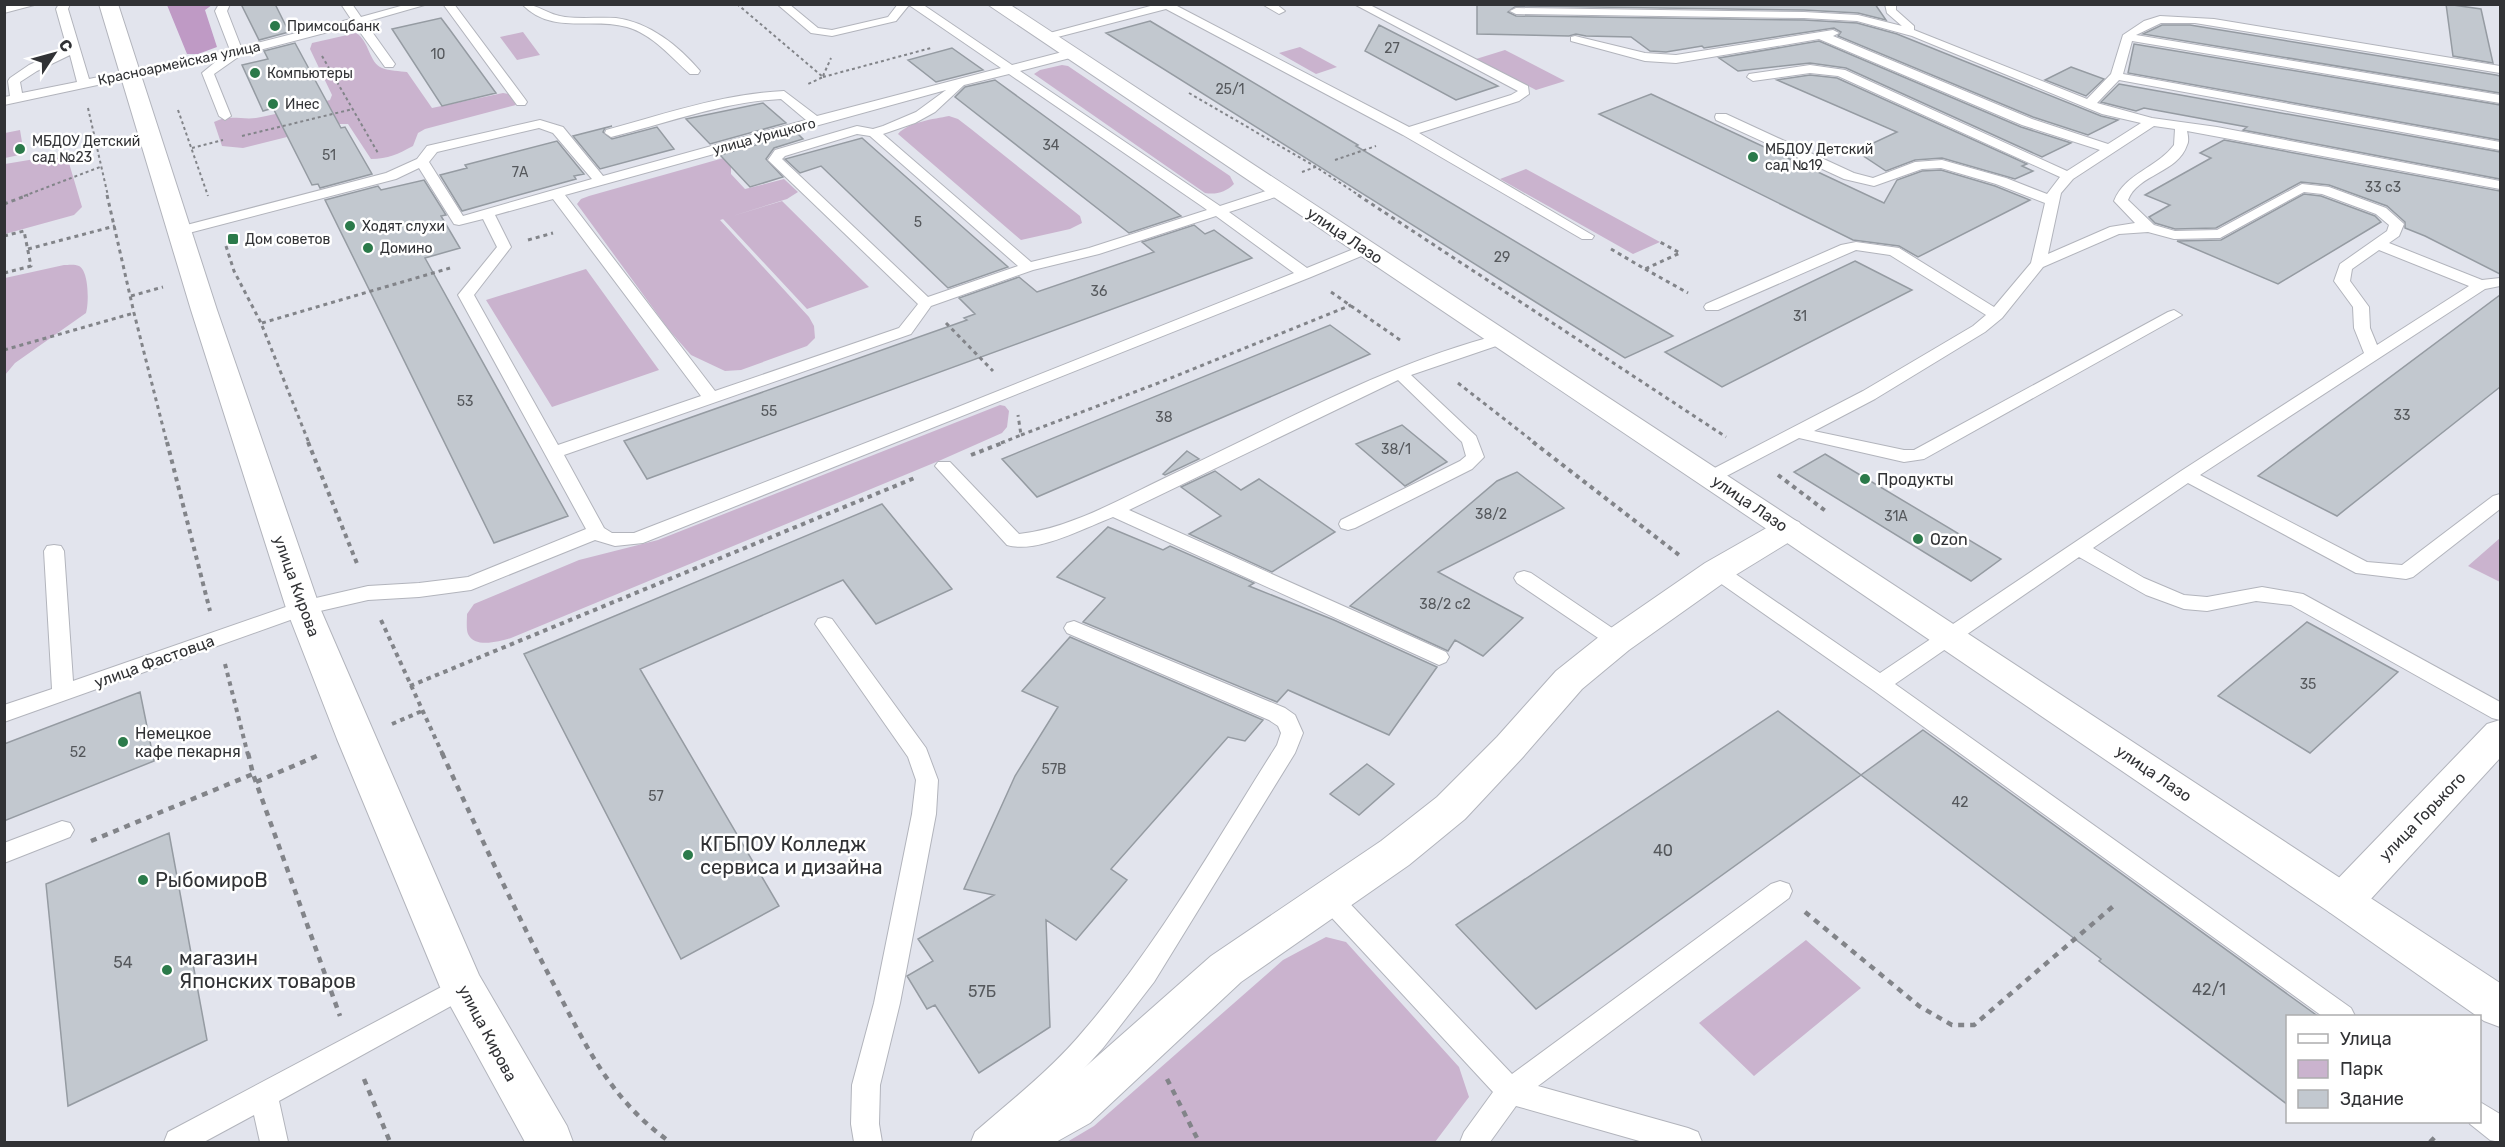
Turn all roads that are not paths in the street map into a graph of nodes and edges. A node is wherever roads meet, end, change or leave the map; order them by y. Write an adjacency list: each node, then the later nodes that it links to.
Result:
1 (33, 4): 17 (lane)
2 (65, 4): 27 (lane)
3 (108, 4): 33 (main road, улица Кирова)
4 (225, 4): 28 (lane)
5 (346, 4): 21 (lane)
6 (423, 4): 21 (lane, Красноармейская улица)
7 (448, 4): 41 (lane)
8 (527, 4): 32 (lane)
9 (782, 4): 10 (lane)
10 (904, 4)
11 (914, 4): 30 (lane)
12 (996, 4): 26 (main road, улица Лазо)
13 (1267, 4): 18 (lane)
14 (1359, 4): 48 (lane)
15 (1890, 4): 22 (lane)
16 (1170, 5): 26 (lane, улица Урицкого); 48 (lane)
17 (4, 10)
18 (1279, 11)
19 (1516, 11): 20 (lane)
20 (1858, 18): 22 (lane); 23 (lane)
21 (360, 21): 28 (lane, Красноармейская улица); 29 (lane)
22 (1916, 34): 42 (lane)
23 (1822, 36): 25 (lane); 52 (lane)
24 (2127, 37): 31 (lane); 34 (lane); 39 (lane)
25 (1575, 39)
26 (1058, 45): 30 (lane, улица Урицкого); 57 (main road, улица Лазо)
27 (74, 49): 36 (lane); 38 (lane)
28 (237, 52): 33 (lane, Красноармейская улица); 43 (lane)
29 (389, 64)
30 (1012, 69): 37 (lane, улица Урицкого); 60 (lane)
31 (2500, 69)
32 (694, 71)
33 (131, 74): 38 (lane, Красноармейская улица); 63 (main road, улица Кирова)
34 (2116, 76): 42 (lane); 51 (lane)
35 (1753, 77): 54 (lane)
36 (9, 82): 40 (lane)
37 (960, 83): 45 (lane, улица Урицкого); 50 (lane)
38 (84, 84): 40 (lane, Красноармейская улица)
39 (2500, 99)
40 (11, 100)
41 (521, 102)
42 (2090, 104): 46 (lane)
43 (225, 116)
44 (1721, 117): 59 (lane)
45 (815, 122): 49 (lane); 55 (lane, улица Урицкого)
46 (2152, 122): 47 (lane); 52 (lane)
47 (2181, 126): 56 (lane); 62 (lane)
48 (1408, 132): 64 (lane)
49 (611, 133)
50 (873, 133): 68 (lane); 72 (lane)
51 (2500, 146)
52 (2110, 149): 54 (lane)
53 (422, 162): 55 (lane); 61 (lane, улица Урицкого); 63 (lane)
54 (2068, 176): 59 (lane)
55 (600, 181): 58 (lane, улица Урицкого)
56 (2500, 184)
57 (1280, 191): 60 (lane); 66 (main road, улица Лазо)
58 (557, 194): 61 (lane, улица Урицкого); 79 (lane)
59 (2052, 201): 67 (lane)
60 (1219, 212): 68 (lane); 69 (lane)
61 (487, 213): 81 (lane)
62 (2149, 228): 65 (lane); 67 (lane)
63 (180, 231): 94 (main road, улица Кирова)
64 (1587, 236)
65 (2378, 244): 71 (lane); 77 (lane)
66 (1366, 249): 69 (lane); 76 (main road, улица Лазо)
67 (2038, 264): 74 (lane)
68 (1028, 267): 72 (lane)
69 (1306, 274): 89 (lane)
70 (2500, 282): 71 (lane)
71 (2481, 285): 77 (lane)
72 (926, 303): 79 (lane)
73 (1712, 307): 74 (lane)
74 (1996, 315): 80 (lane)
75 (2175, 315): 80 (lane)
76 (1502, 339): 78 (lane); 84 (main road, улица Лазо)
77 (2373, 354): 83 (lane)
78 (1400, 373): 86 (lane); 87 (lane)
79 (711, 397): 81 (lane)
80 (1796, 432): 84 (lane)
81 (553, 453): 89 (lane)
82 (944, 466): 86 (lane)
83 (2187, 476): 85 (lane); 90 (lane)
84 (1711, 477): 88 (main road, улица Лазо)
85 (2500, 500)
86 (1113, 510): 99 (lane)
87 (1348, 524)
88 (1788, 529): 92 (main road); 97 (main road, улица Лазо)
89 (597, 532): 94 (lane, улица Фастовца)
90 (2079, 548): 97 (lane); 102 (lane)
91 (54, 551): 101 (lane)
92 (1713, 574): 98 (main road); 100 (lane)
93 (1524, 578): 98 (lane)
94 (303, 608): 101 (lane, улица Фастовца); 110 (main road, улица Кирова)
95 (825, 624): 120 (lane)
96 (1074, 628): 121 (lane)
97 (1948, 636): 100 (lane); 109 (main road, улица Лазо)
98 (1617, 641): 108 (main road)
99 (1439, 657)
100 (1880, 684): 112 (lane)
101 (63, 694): 103 (lane, улица Фастовца)
102 (2500, 712)
103 (4, 714)
104 (2500, 734): 109 (main road, улица Горького)
105 (62, 830): 106 (lane)
106 (4, 853)
107 (1780, 891): 113 (lane)
108 (1328, 897): 113 (lane); 122 (main road)
109 (2344, 900): 111 (main road, улица Лазо)
110 (462, 987): 114 (lane); 119 (main road, улица Кирова)
111 (2500, 1007)
112 (2339, 1015)
113 (1510, 1091): 123 (lane); 124 (lane)
114 (264, 1096): 117 (lane); 118 (lane)
115 (2481, 1116): 116 (lane)
116 (2500, 1130)
117 (178, 1143)
118 (274, 1143)
119 (550, 1143)
120 (868, 1143)
121 (985, 1143)
122 (1012, 1143)
123 (1474, 1143)
124 (1688, 1143)

